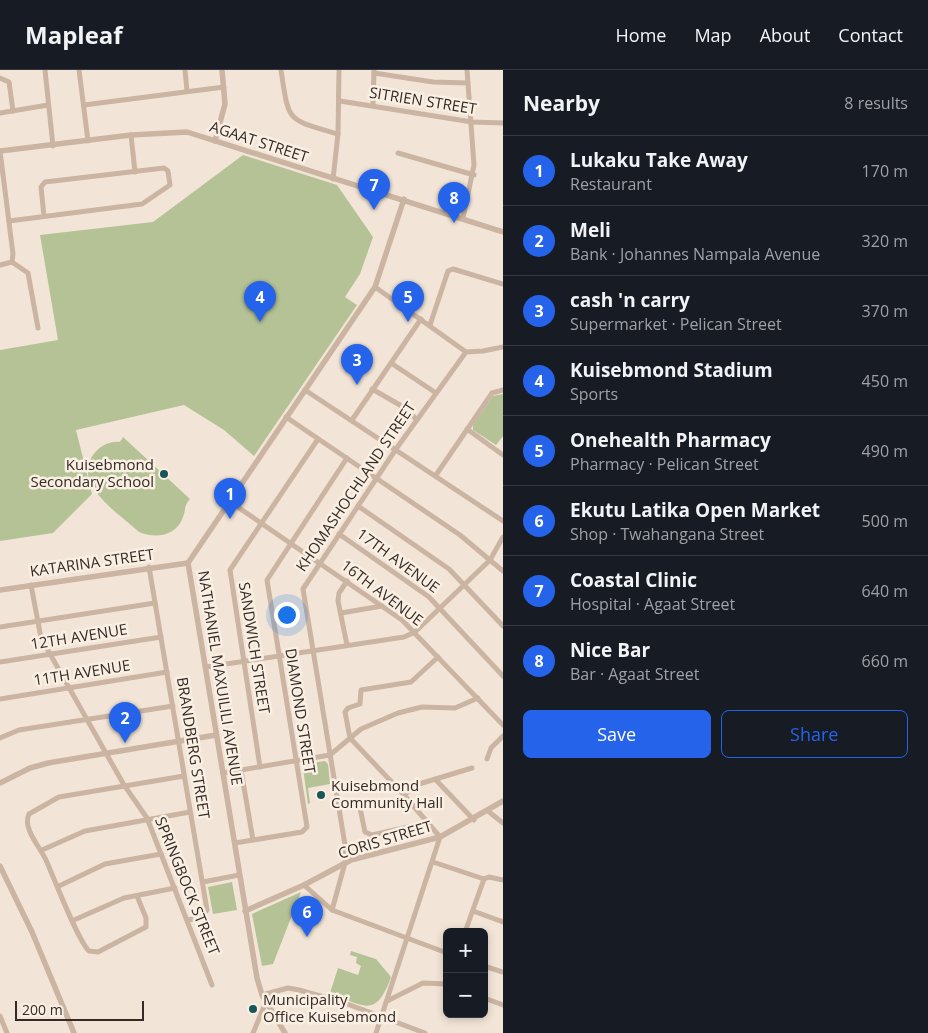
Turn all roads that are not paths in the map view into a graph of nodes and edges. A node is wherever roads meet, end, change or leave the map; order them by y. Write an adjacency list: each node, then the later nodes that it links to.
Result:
1 (45, 70): 14 (street)
2 (79, 70): 15 (street)
3 (185, 70): 12 (street)
4 (222, 70): 11 (street)
5 (280, 70): 21 (street)
6 (339, 70): 13 (street)
7 (468, 70): 10 (street)
8 (374, 72): 10 (street); 16 (street)
9 (0, 78): 17 (street)
10 (468, 83): 19 (street)
11 (224, 87): 12 (street); 24 (street)
12 (187, 91): 15 (street)
13 (340, 101): 16 (street, SITRIEN STREET); 21 (street)
14 (48, 105): 17 (street); 25 (street)
15 (84, 105): 23 (street)
16 (373, 105): 19 (street, SITRIEN STREET)
17 (13, 111): 18 (street)
18 (0, 113)
19 (472, 122): 20 (street, SITRIEN STREET); 29 (street)
20 (503, 124)
21 (338, 134): 30 (street)
22 (131, 135): 23 (street, AGAAT STREET); 24 (street, AGAAT STREET); 28 (street)
23 (88, 141): 25 (street, AGAAT STREET)
24 (215, 141): 30 (street, AGAAT STREET)
25 (52, 146): 26 (street, AGAAT STREET)
26 (0, 151): 34 (street)
27 (398, 153): 29 (street)
28 (135, 172): 32 (street); 32 (street)
29 (474, 174): 33 (street)
30 (333, 179): 31 (street, AGAAT STREET)
31 (404, 200): 33 (street, AGAAT STREET); 39 (street, NATHANIEL MAXUILILI AVENUE)
32 (44, 216): 34 (street)
33 (463, 218): 35 (street, AGAAT STREET)
34 (8, 221): 36 (street)
35 (503, 232)
36 (12, 262): 37 (street); 42 (street)
37 (0, 265)
38 (503, 284): 41 (street)
39 (376, 287): 40 (street); 47 (street, NATHANIEL MAXUILILI AVENUE)
40 (422, 319): 41 (street); 45 (street)
41 (430, 325): 44 (street)
42 (38, 328)
43 (503, 346): 44 (street)
44 (466, 352): 49 (street, KHOMASHOCHLAND STREET)
45 (391, 363): 46 (street); 49 (street)
46 (372, 389): 51 (street); 52 (street)
47 (305, 390): 50 (street, NATHANIEL MAXUILILI AVENUE); 51 (street)
48 (503, 390): 53 (street)
49 (436, 393): 52 (street, KHOMASHOCHLAND STREET)
50 (286, 417): 54 (street); 60 (street, NATHANIEL MAXUILILI AVENUE)
51 (352, 420): 55 (street)
52 (416, 420): 55 (street, KHOMASHOCHLAND STREET)
53 (466, 429): 56 (street); 58 (street)
54 (318, 439): 57 (street); 63 (street, SANDWICH STREET)
55 (396, 449): 58 (street); 59 (street, KHOMASHOCHLAND STREET)
56 (503, 455)
57 (347, 458): 59 (street); 66 (street, DIAMOND STREET)
58 (436, 476): 62 (street)
59 (377, 478): 61 (street, KHOMASHOCHLAND STREET); 67 (street)
60 (229, 501): 63 (street, 16TH AVENUE); 68 (street, NATHANIEL MAXUILILI AVENUE)
61 (358, 506): 64 (street, KHOMASHOCHLAND STREET); 74 (street)
62 (503, 521)
63 (260, 522): 66 (street, 16TH AVENUE); 90 (street, SANDWICH STREET)
64 (339, 534): 69 (street, KHOMASHOCHLAND STREET); 78 (street, 17TH AVENUE)
65 (503, 537): 67 (street)
66 (290, 543): 69 (street, 16TH AVENUE); 88 (street, DIAMOND STREET)
67 (490, 560): 71 (street); 74 (street)
68 (188, 562): 70 (street, KATARINA STREET); 92 (street, NATHANIEL MAXUILILI AVENUE)
69 (320, 562): 72 (street, 16TH AVENUE); 86 (street, KHOMASHOCHLAND STREET)
70 (150, 567): 73 (street, KATARINA STREET); 76 (street, BRANDBERG STREET)
71 (503, 571)
72 (347, 581): 77 (street, 16TH AVENUE); 79 (street)
73 (31, 585): 75 (street, KATARINA STREET); 80 (street, SPRINGBOCK STREET)
74 (465, 585): 78 (street); 81 (street)
75 (0, 590)
76 (155, 603): 80 (street); 84 (street, BRANDBERG STREET)
77 (382, 606): 79 (street); 83 (street, 16TH AVENUE)
78 (441, 608): 83 (street); 94 (street, 17TH AVENUE)
79 (341, 613): 85 (street)
80 (37, 620): 82 (street); 87 (street, SPRINGBOCK STREET)
81 (503, 626)
82 (0, 627)
83 (415, 632): 85 (street); 89 (street, 16TH AVENUE)
84 (161, 637): 87 (street, 12TH AVENUE); 93 (street, BRANDBERG STREET)
85 (346, 645): 86 (street)
86 (312, 651): 88 (street); 107 (street, KHOMASHOCHLAND STREET)
87 (51, 654): 91 (street, 12TH AVENUE); 95 (street, SPRINGBOCK STREET)
88 (278, 656): 90 (street); 109 (street, DIAMOND STREET)
89 (438, 657): 96 (street, 16TH AVENUE); 104 (street)
90 (243, 661): 92 (street); 110 (street, SANDWICH STREET)
91 (0, 662)
92 (206, 667): 101 (street, NATHANIEL MAXUILILI AVENUE)
93 (167, 672): 95 (street, 11TH AVENUE); 98 (street, BRANDBERG STREET)
94 (503, 676)
95 (69, 687): 97 (street, 11TH AVENUE); 99 (street, SPRINGBOCK STREET)
96 (478, 698): 100 (street, 16TH AVENUE); 104 (street)
97 (0, 699)
98 (173, 706): 99 (street); 105 (street, BRANDBERG STREET)
99 (89, 720): 103 (street); 106 (street, SPRINGBOCK STREET)
100 (503, 725)
101 (216, 735): 105 (street); 113 (street, NATHANIEL MAXUILILI AVENUE)
102 (503, 736): 108 (street)
103 (0, 738)
104 (350, 738): 107 (street); 118 (street)
105 (179, 742): 106 (street); 114 (street, BRANDBERG STREET)
106 (107, 753): 116 (street); 117 (street, SPRINGBOCK STREET)
107 (330, 755): 109 (street); 133 (street, KHOMASHOCHLAND STREET)
108 (487, 758)
109 (296, 761): 110 (street); 128 (street, DIAMOND STREET)
110 (260, 767): 112 (street)
111 (472, 768): 115 (street)
112 (241, 770): 113 (street); 128 (street)
113 (223, 773): 129 (street, NATHANIEL MAXUILILI AVENUE)
114 (184, 776): 117 (street); 122 (street, BRANDBERG STREET)
115 (436, 780): 118 (street); 124 (street)
116 (0, 783)
117 (124, 785): 123 (street, SPRINGBOCK STREET); 130 (street)
118 (404, 795): 125 (street)
119 (503, 801): 121 (street, CORIS STREET)
120 (360, 808): 125 (street)
121 (488, 810): 124 (street, CORIS STREET); 126 (street)
122 (190, 812): 123 (street); 138 (street, BRANDBERG STREET)
123 (147, 818): 130 (street); 131 (street, SPRINGBOCK STREET)
124 (474, 820): 127 (street, CORIS STREET)
125 (427, 821): 127 (street)
126 (503, 823)
127 (440, 837): 132 (street); 133 (street, CORIS STREET)
128 (253, 840): 129 (street, DIAMOND STREET)
129 (235, 843): 135 (street, NATHANIEL MAXUILILI AVENUE)
130 (42, 850): 140 (street)
131 (161, 854): 140 (street); 141 (street, SPRINGBOCK STREET)
132 (432, 862): 136 (street); 150 (street)
133 (345, 863): 139 (street, CORIS STREET); 143 (street, KHOMASHOCHLAND STREET)
134 (0, 866): 165 (street)
135 (239, 875): 138 (street); 144 (street, NATHANIEL MAXUILILI AVENUE)
136 (484, 879): 137 (street); 145 (street)
137 (503, 880)
138 (203, 882): 147 (street, BRANDBERG STREET)
139 (304, 885): 143 (street); 144 (street, CORIS STREET)
140 (58, 886): 146 (street)
141 (174, 888): 142 (street); 147 (street, SPRINGBOCK STREET)
142 (137, 896): 146 (street); 146 (street)
143 (332, 910): 150 (street)
144 (245, 911): 156 (street, NATHANIEL MAXUILILI AVENUE)
145 (473, 911): 148 (street); 149 (street)
146 (74, 920)
147 (187, 920): 155 (street, SPRINGBOCK STREET)
148 (503, 922)
149 (467, 928)
150 (407, 937): 151 (street); 158 (street)
151 (443, 951)
152 (488, 967): 153 (street)
153 (503, 972)
154 (443, 984): 158 (street)
155 (212, 985)
156 (262, 995): 159 (street, NATHANIEL MAXUILILI AVENUE); 162 (street)
157 (488, 999): 160 (street)
158 (387, 1001): 162 (street)
159 (266, 1002): 166 (street); 167 (street, NATHANIEL MAXUILILI AVENUE)
160 (503, 1005)
161 (0, 1016): 164 (street)
162 (382, 1016): 163 (street); 168 (street)
163 (418, 1032): 169 (street)
164 (7, 1033)
165 (74, 1033)
166 (253, 1033)
167 (285, 1033)
168 (376, 1033)
169 (425, 1033)

